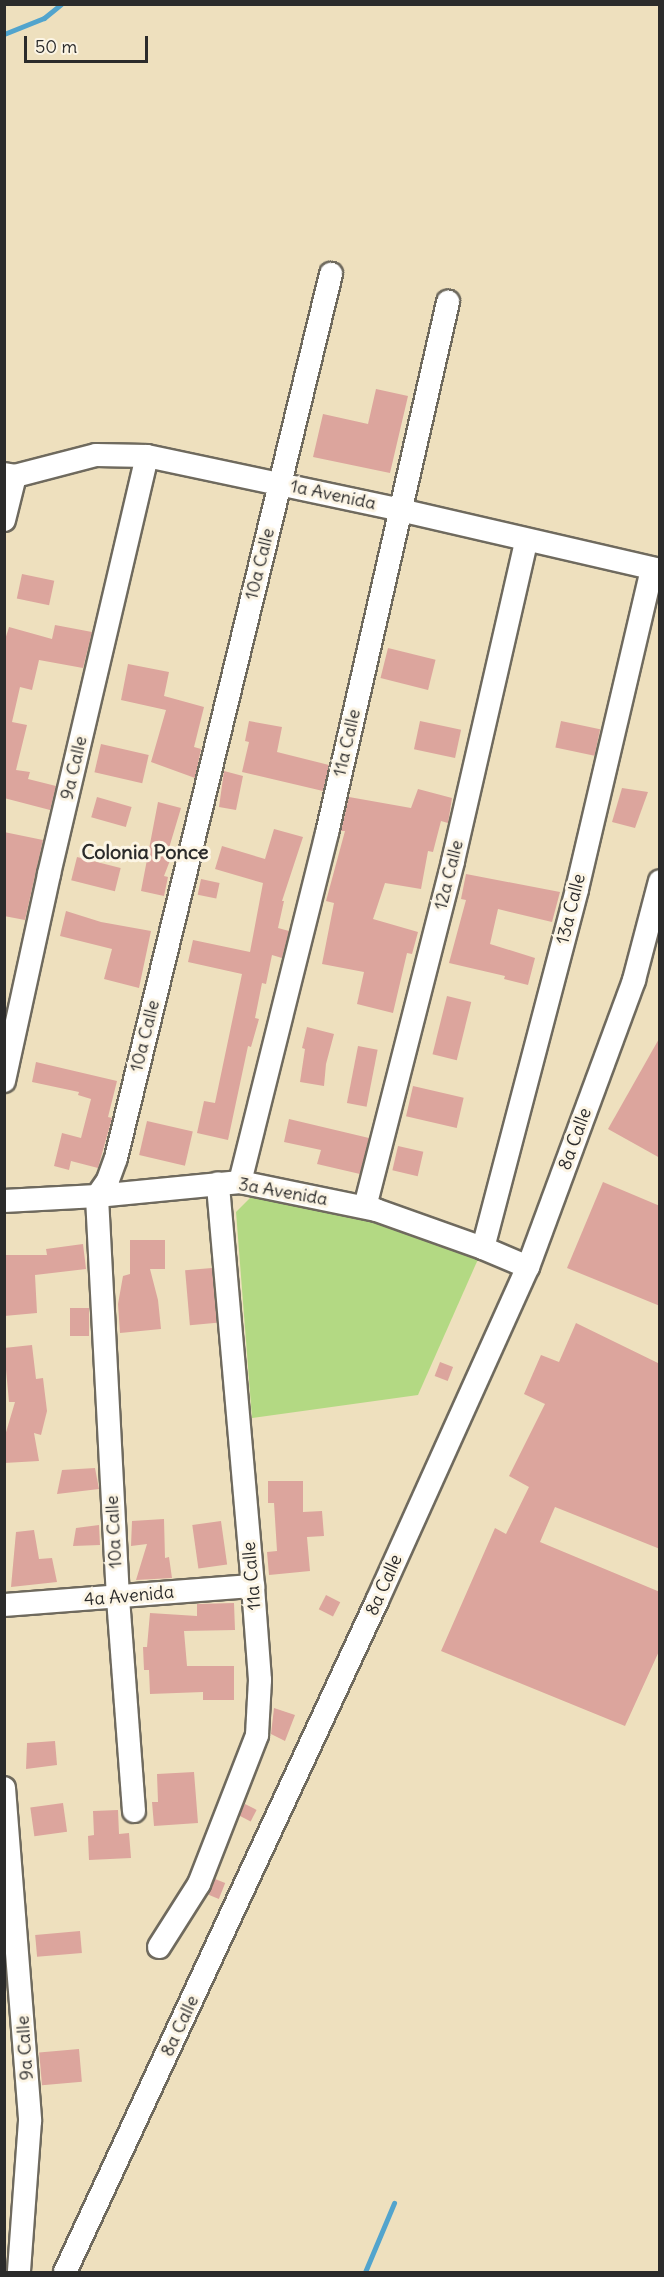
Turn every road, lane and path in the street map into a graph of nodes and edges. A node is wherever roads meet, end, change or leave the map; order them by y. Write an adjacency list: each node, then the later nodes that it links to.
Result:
1 (331, 274): 5 (street, 10a Calle)
2 (448, 302): 6 (street, 11a Calle)
3 (147, 456): 4 (street, 1a Avenida); 5 (street, 1a Avenida); 11 (street, 9a Calle)
4 (10, 475): 7 (street)
5 (280, 484): 6 (street, 1a Avenida); 14 (street, 10a Calle)
6 (400, 510): 8 (street, 1a Avenida); 12 (street, 11a Calle)
7 (4, 520)
8 (526, 541): 9 (street, 1a Avenida); 16 (street, 12a Calle)
9 (656, 570): 17 (street, 13a Calle)
10 (660, 881): 18 (street, 8a Calle)
11 (4, 1081)
12 (240, 1182): 13 (street, 3a Avenida); 16 (street, 3a Avenida)
13 (218, 1184): 14 (street, 3a Avenida); 19 (street, 11a Calle)
14 (97, 1196): 15 (street, 3a Avenida); 20 (street, 10a Calle)
15 (4, 1201)
16 (365, 1207): 17 (street, 3a Avenida)
17 (483, 1248): 18 (street, 3a Avenida)
18 (528, 1267): 26 (street, 8a Calle)
19 (253, 1586): 20 (street, 4a Avenida); 24 (street, 11a Calle)
20 (118, 1598): 21 (street, 4a Avenida); 23 (street, 10a Calle)
21 (4, 1605)
22 (4, 1788): 25 (street, 9a Calle)
23 (134, 1811)
24 (159, 1947)
25 (19, 2272)
26 (65, 2272)

